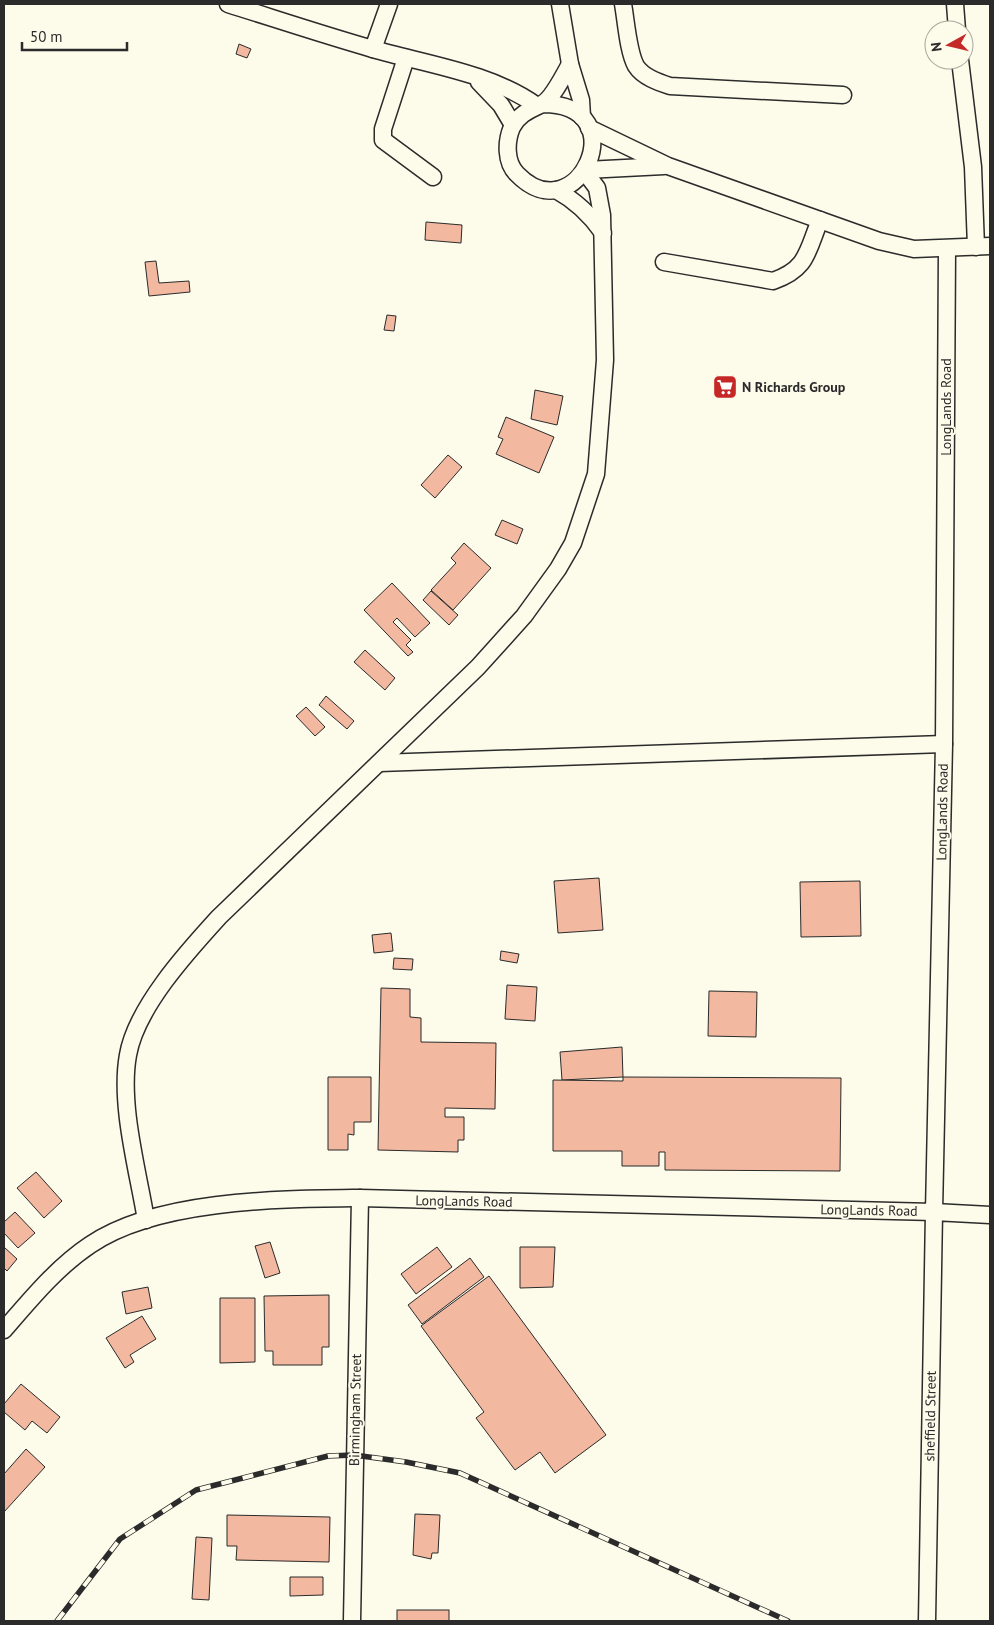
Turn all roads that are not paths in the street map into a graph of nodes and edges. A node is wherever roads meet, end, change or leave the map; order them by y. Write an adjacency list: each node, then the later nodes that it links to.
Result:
1 (228, 4): 6 (street)
2 (389, 4): 8 (street)
3 (560, 4): 10 (street)
4 (623, 4): 13 (street)
5 (955, 4): 7 (street)
6 (268, 10): 8 (street)
7 (956, 20)
8 (372, 49): 9 (street)
9 (406, 58): 12 (street); 19 (street)
10 (570, 64): 14 (street); 15 (street)
11 (961, 70): 23 (street)
12 (474, 76): 14 (street); 16 (street)
13 (844, 96)
14 (540, 105): 15 (street); 16 (street)
15 (586, 123): 17 (street); 18 (street)
16 (513, 125): 20 (street)
17 (668, 166): 18 (street); 21 (street)
18 (586, 171): 20 (street); 22 (street)
19 (433, 177)
20 (556, 190): 22 (street)
21 (820, 220): 24 (street); 25 (street)
22 (603, 233): 27 (street)
23 (983, 247): 24 (street)
24 (947, 249): 26 (street, LongLands Road)
25 (664, 262)
26 (944, 744): 27 (street); 29 (street, LongLands Road)
27 (379, 763): 31 (street)
28 (360, 1198): 29 (street, LongLands Road); 31 (street, LongLands Road); 33 (street, Birmingham Street)
29 (934, 1212): 30 (street); 34 (street, sheffield Street)
30 (990, 1215)
31 (146, 1220): 32 (street, LongLands Road)
32 (4, 1330)
33 (352, 1621)
34 (927, 1621)

